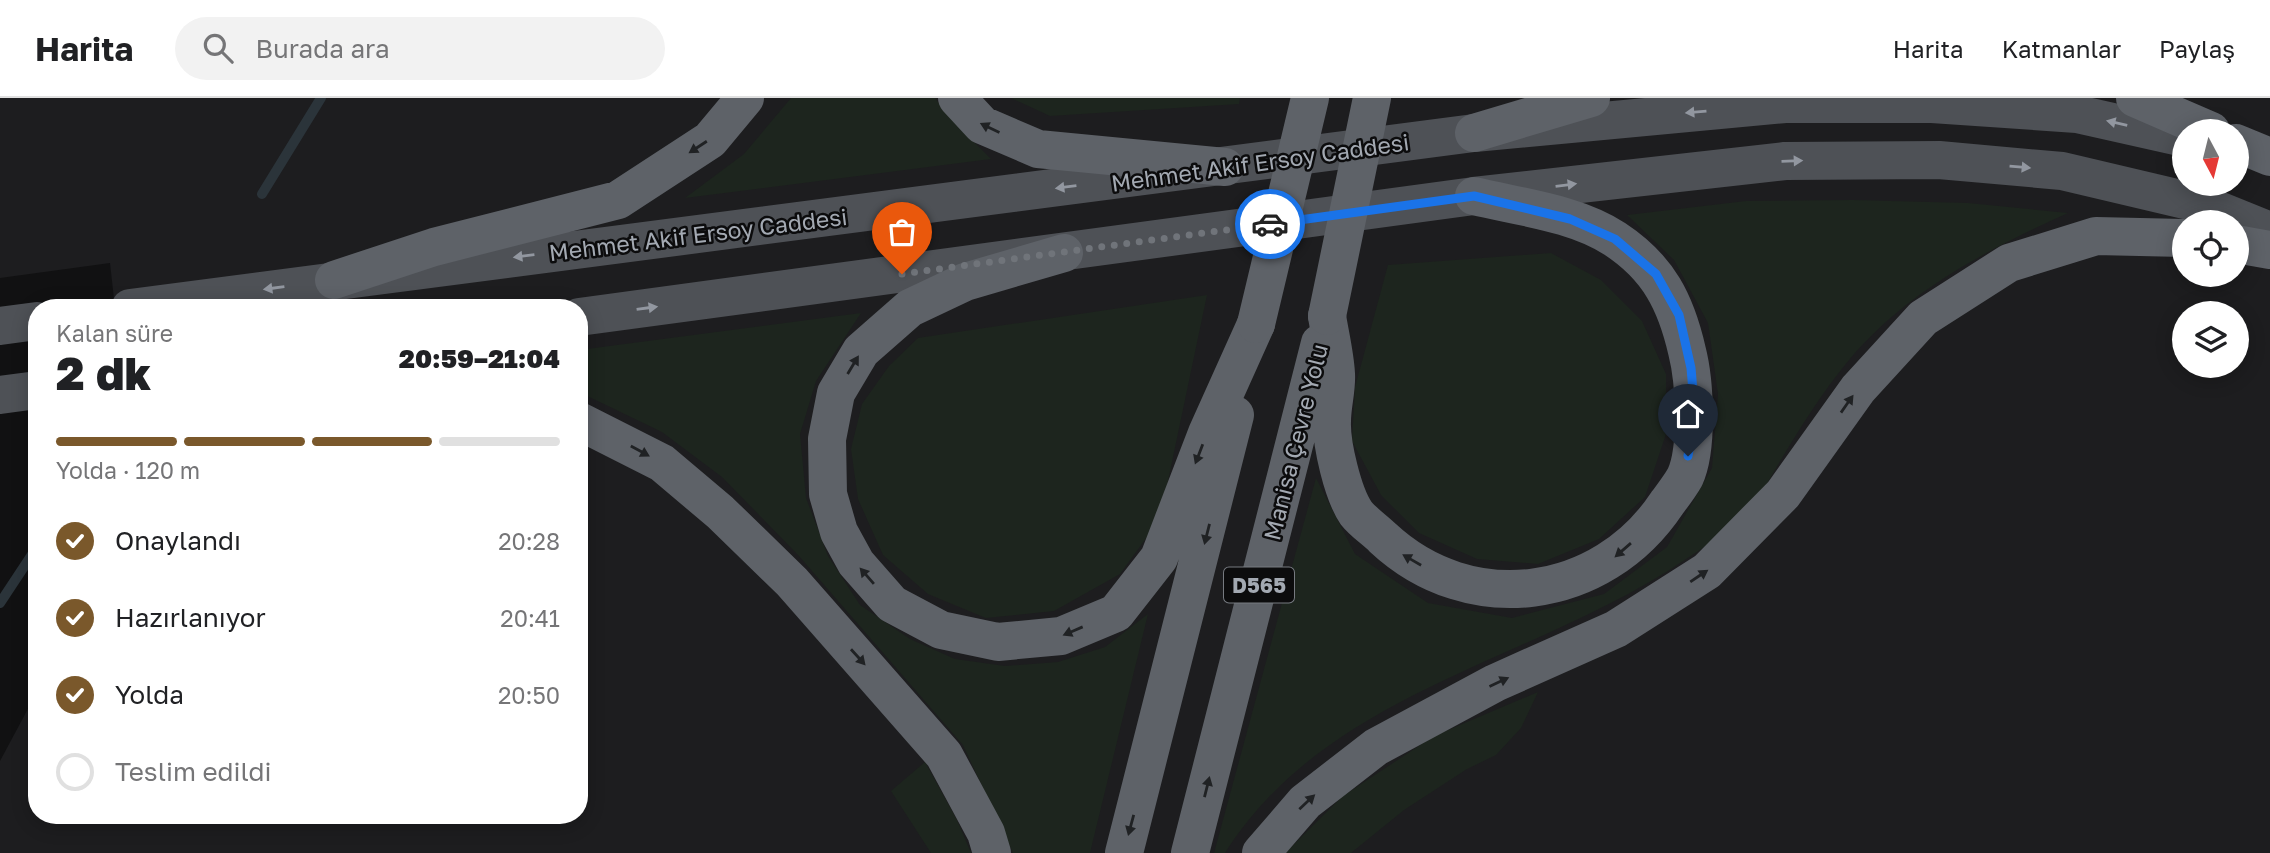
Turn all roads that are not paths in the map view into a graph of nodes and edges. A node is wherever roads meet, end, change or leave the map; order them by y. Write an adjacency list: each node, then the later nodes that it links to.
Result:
1 (745, 98): 20 (highway, one-way to 20)
2 (957, 98): 13 (highway, one-way to 2)
3 (1310, 98): 25 (highway, D565, bridge)
4 (1372, 98): 23 (highway, D565, bridge)
5 (1591, 98): 8 (highway)
6 (2135, 98): 7 (highway)
7 (2183, 119)
8 (1474, 133): 9 (main road, Mehmet Akif Ersoy Caddesi, one-way to 8); 13 (main road, Mehmet Akif Ersoy Caddesi)
9 (2172, 135)
10 (2249, 149): 12 (highway)
11 (2249, 153): 12 (main road)
12 (2270, 158)
13 (1225, 167): 20 (main road, Mehmet Akif Ersoy Caddesi, one-way to 20)
14 (1474, 196): 15 (main road, one-way to 15); 19 (main road); 23 (highway, one-way to 23)
15 (2270, 231)
16 (2172, 237): 33 (highway, one-way to 16)
17 (2249, 246): 18 (highway)
18 (2270, 250)
19 (1064, 253): 22 (main road, one-way to 19); 25 (highway, one-way to 19)
20 (334, 280): 21 (main road, Mehmet Akif Ersoy Caddesi, one-way to 21)
21 (239, 299)
22 (588, 316)
23 (1327, 316): 32 (highway, Manisa Çevre Yolu / D565, one-way to 23)
24 (28, 322): 26 (main road)
25 (1256, 324): 31 (highway, D565, one-way to 31)
26 (0, 326)
27 (28, 391): 28 (main road)
28 (0, 396)
29 (588, 426): 30 (highway, one-way to 30)
30 (992, 853)
31 (1124, 853)
32 (1190, 853)
33 (1261, 853)

